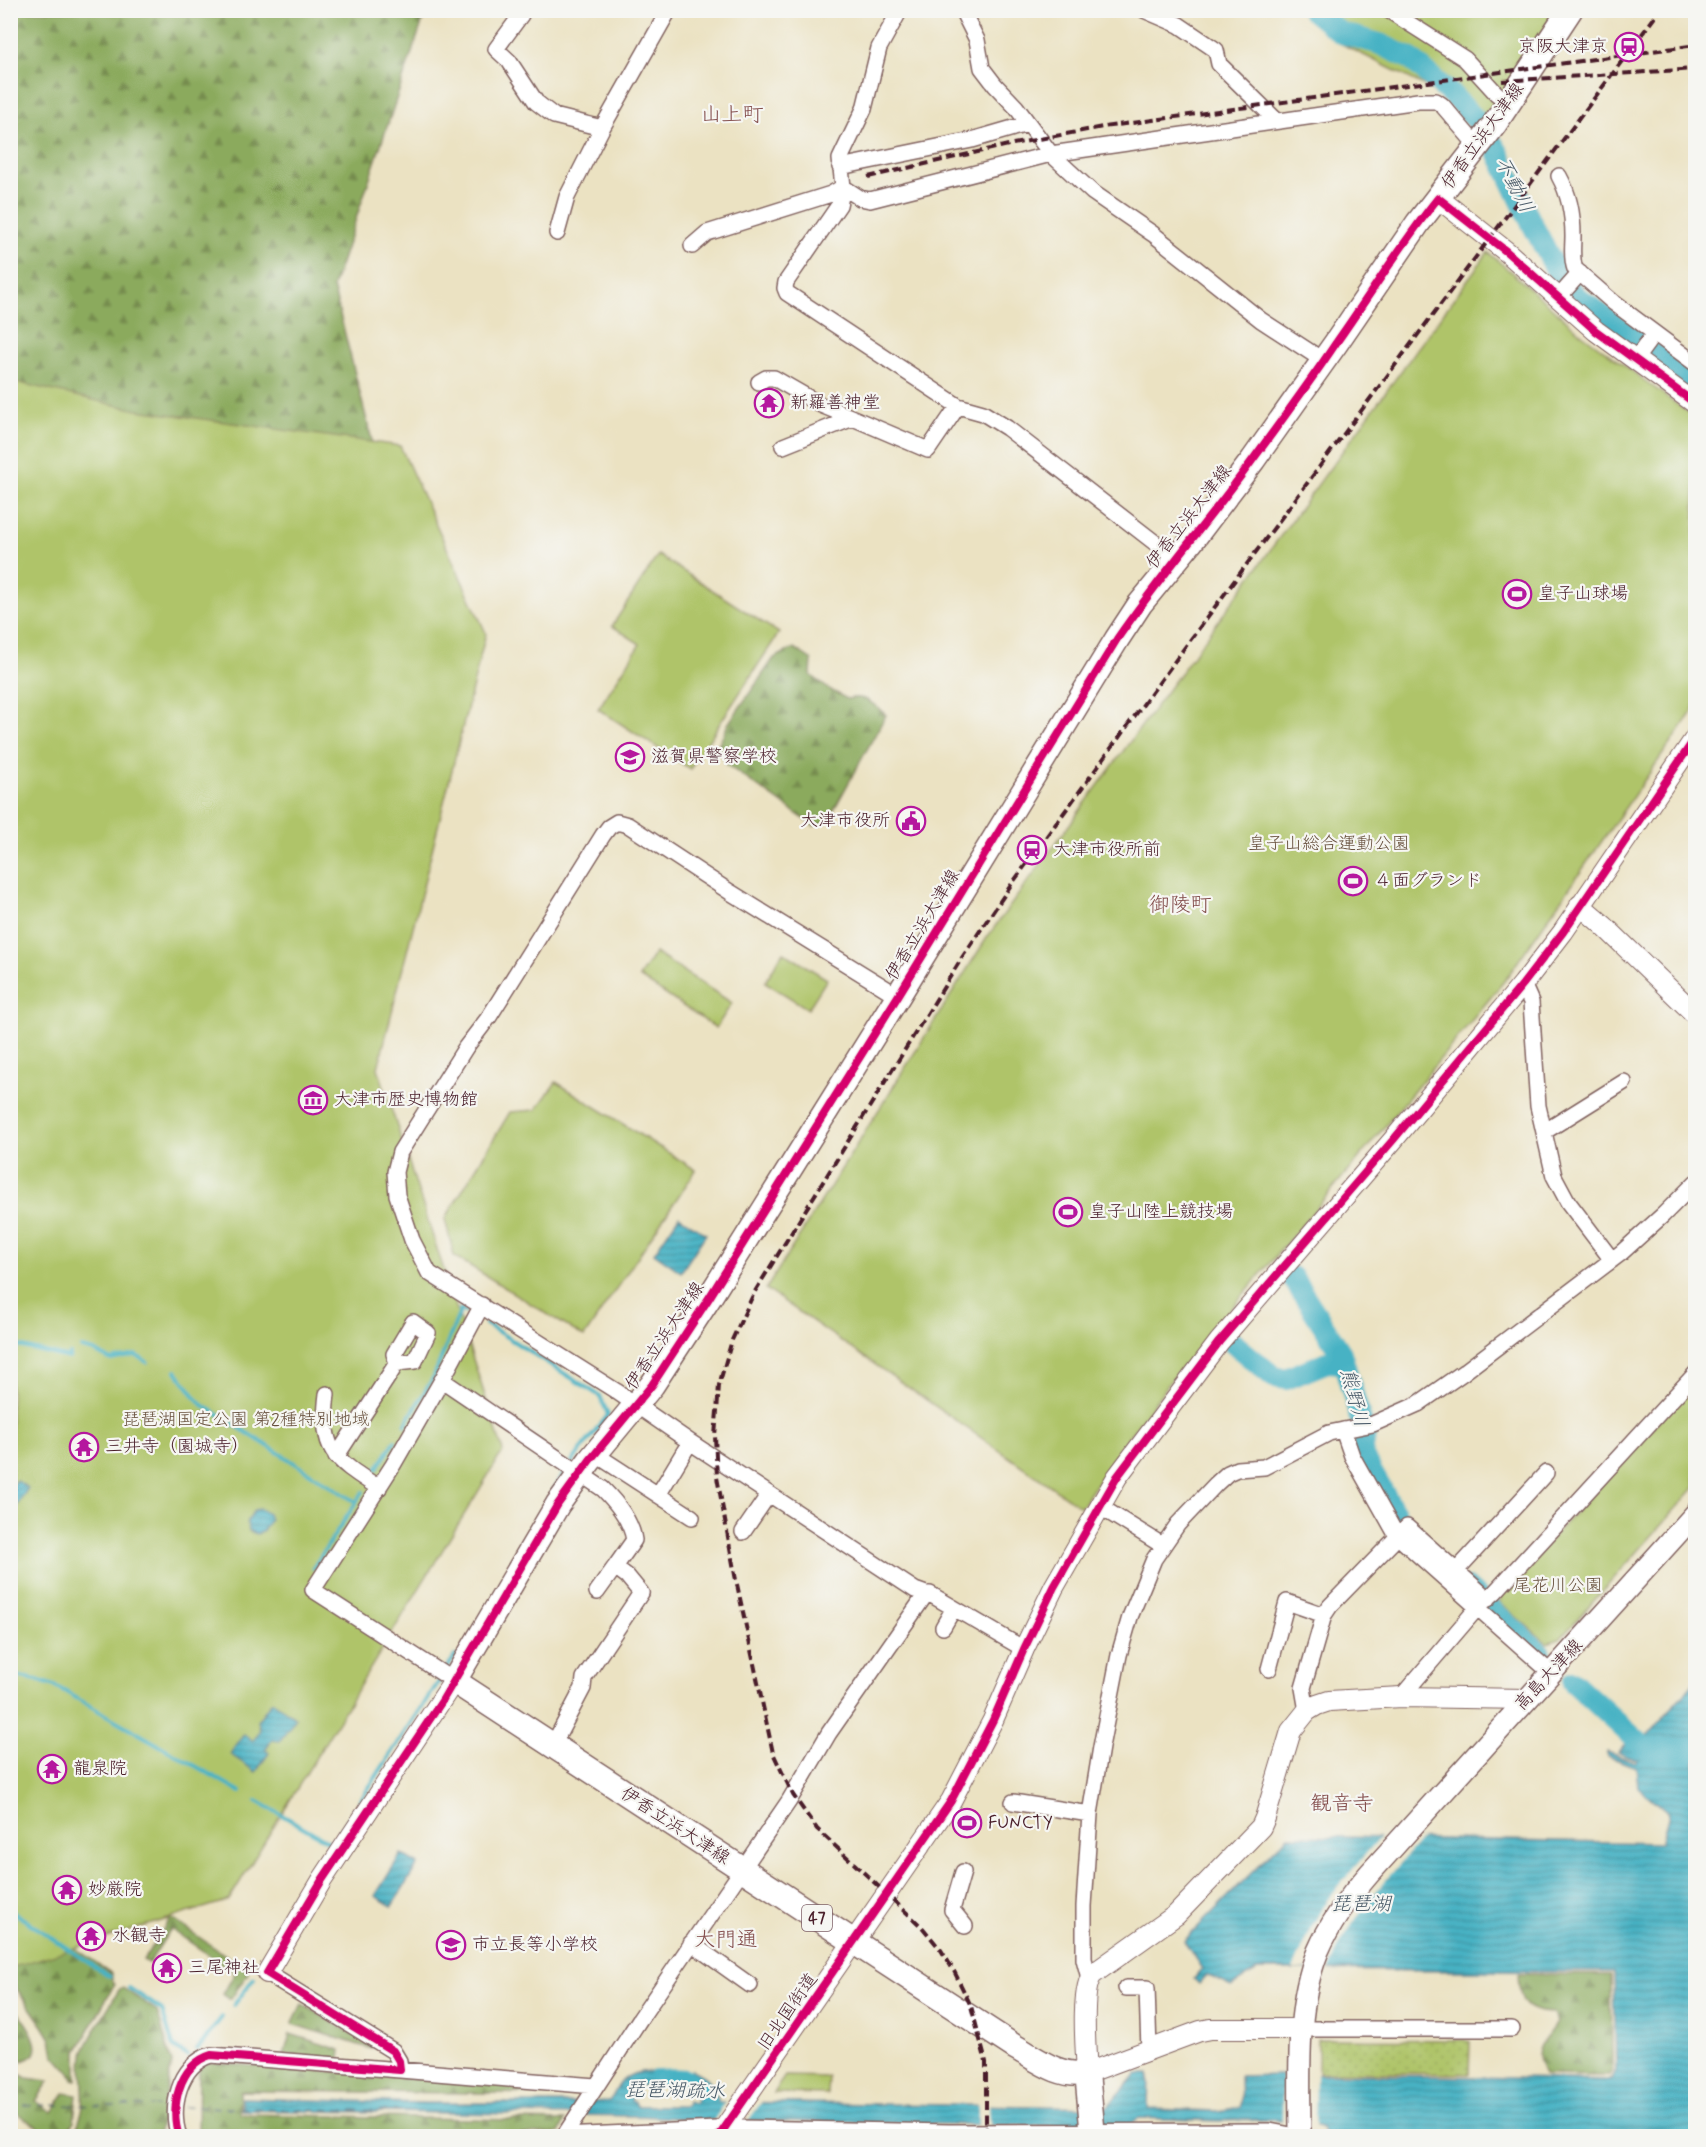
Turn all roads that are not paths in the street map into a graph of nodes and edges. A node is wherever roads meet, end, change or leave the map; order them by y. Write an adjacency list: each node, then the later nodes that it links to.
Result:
1 (669, 10): 11 (street)
2 (900, 10): 14 (street)
3 (962, 10): 10 (street)
4 (1144, 10): 9 (street)
5 (1388, 10): 8 (street)
6 (1570, 10): 8 (main road, 伊香立浜大津線)
7 (521, 15): 11 (street)
8 (1509, 103): 12 (main road, 伊香立浜大津線)
9 (1277, 121): 12 (street); 13 (street)
10 (1027, 124): 13 (street); 14 (street)
11 (602, 128): 18 (street)
12 (1479, 146): 17 (main road, 伊香立浜大津線)
13 (1051, 154): 16 (street); 24 (street)
14 (840, 166): 16 (street)
15 (1559, 176): 20 (street)
16 (843, 187): 19 (street); 28 (street)
17 (1438, 198): 21 (street); 24 (main road, 伊香立浜大津線)
18 (556, 233)
19 (692, 246)
20 (1580, 274): 21 (street); 22 (street)
21 (1558, 297): 23 (street)
22 (1653, 335): 23 (street); 25 (street)
23 (1635, 359): 27 (street)
24 (1324, 361): 31 (main road, 伊香立浜大津線)
25 (1695, 364)
26 (759, 382): 29 (street)
27 (1695, 404)
28 (958, 406): 29 (street); 31 (street)
29 (853, 418): 30 (street)
30 (783, 446)
31 (1176, 559): 35 (main road, 伊香立浜大津線)
32 (1695, 737): 33 (street, 旧北国街道)
33 (1580, 905): 34 (street, 旧北国街道); 36 (street)
34 (1523, 984): 38 (street); 56 (street, 旧北国街道)
35 (898, 996): 41 (street); 46 (main road, 伊香立浜大津線)
36 (1695, 1015)
37 (1624, 1082): 38 (street)
38 (1544, 1132): 40 (street)
39 (1695, 1182): 40 (street)
40 (1612, 1260): 47 (street)
41 (482, 1305): 44 (street); 46 (street)
42 (397, 1363): 50 (street)
43 (1695, 1372): 67 (street)
44 (442, 1380): 51 (street); 53 (street)
45 (327, 1394): 50 (street)
46 (636, 1405): 48 (street); 49 (main road, 伊香立浜大津線)
47 (1356, 1427): 60 (street); 61 (street)
48 (690, 1442): 54 (street); 55 (street)
49 (595, 1454): 51 (main road, 伊香立浜大津線); 55 (street)
50 (336, 1457): 53 (street)
51 (572, 1469): 63 (street); 74 (main road, 伊香立浜大津線)
52 (1546, 1473): 64 (street)
53 (378, 1488): 74 (street)
54 (769, 1494): 59 (street); 66 (street)
55 (658, 1495): 58 (street)
56 (1099, 1506): 61 (street); 71 (street, 旧北国街道)
57 (1695, 1514): 73 (main road, 高島大津線)
58 (692, 1517)
59 (743, 1532)
60 (1397, 1536): 62 (street); 69 (street)
61 (1162, 1545): 80 (street)
62 (1429, 1555): 64 (street); 67 (street)
63 (615, 1567): 65 (street); 78 (street)
64 (1456, 1570): 67 (street)
65 (597, 1592)
66 (926, 1594): 68 (street); 81 (street)
67 (1483, 1603): 73 (street); 75 (street)
68 (954, 1608): 70 (street); 71 (street)
69 (1324, 1615): 72 (street); 77 (street)
70 (943, 1627)
71 (1024, 1649): 84 (street, 旧北国街道)
72 (1269, 1669)
73 (1551, 1673): 76 (main road, 高島大津線)
74 (454, 1681): 78 (main road, 伊香立浜大津線 / 47); 86 (street)
75 (1401, 1697): 76 (street); 77 (street)
76 (1527, 1699): 90 (main road, 高島大津線)
77 (1307, 1711): 87 (street)
78 (552, 1747): 81 (main road, 伊香立浜大津線 / 47)
79 (1013, 1802): 80 (street)
80 (1090, 1814): 87 (street)
81 (742, 1869): 84 (main road, 伊香立浜大津線 / 47); 85 (street)
82 (963, 1872): 83 (street)
83 (965, 1926)
84 (855, 1942): 94 (main road, 伊香立浜大津線 / 47); 97 (street, 旧北国街道)
85 (691, 1943): 88 (street); 95 (street)
86 (267, 1973): 93 (street)
87 (1089, 1978): 94 (street)
88 (750, 1985)
89 (1126, 1988): 92 (street)
90 (1302, 2029): 91 (street); 92 (street); 100 (main road)
91 (1512, 2029)
92 (1149, 2050): 94 (street)
93 (400, 2070): 95 (street); 101 (street)
94 (1087, 2073): 96 (main road)
95 (594, 2087): 98 (street)
96 (1091, 2124): 99 (street); 100 (street)
97 (724, 2129): 98 (street); 99 (street)
98 (565, 2134)
99 (949, 2134)
100 (1299, 2134)
101 (179, 2136)

